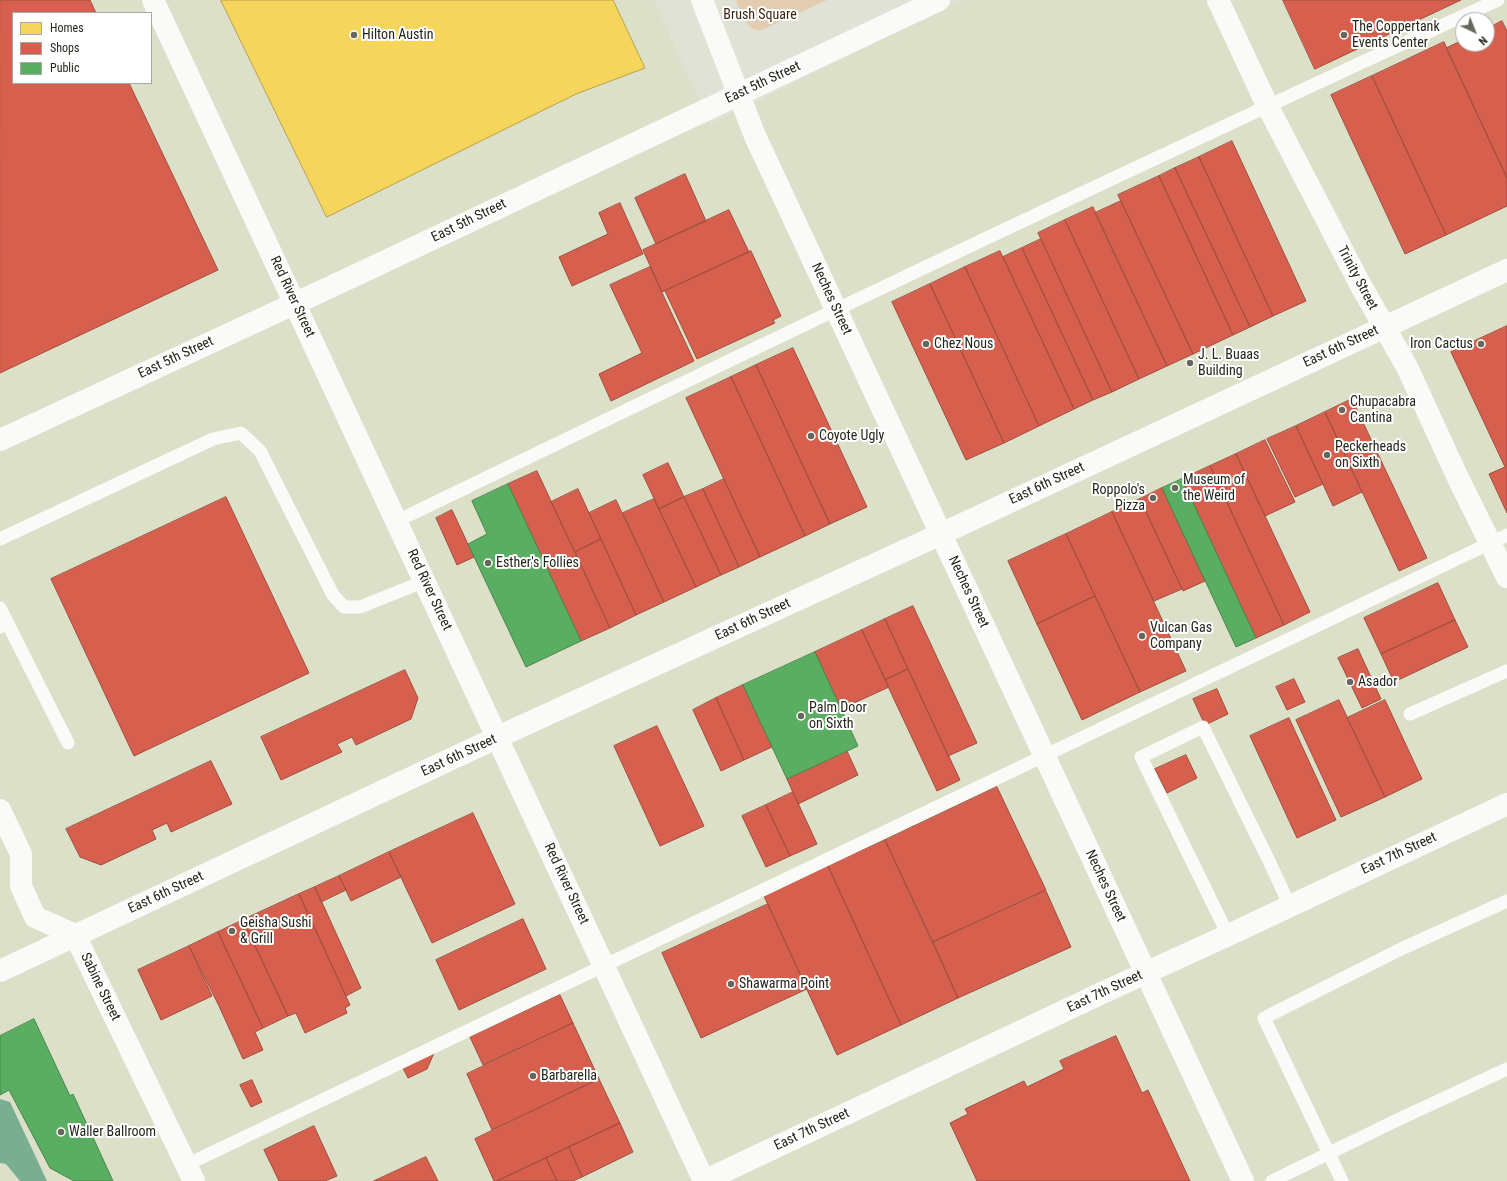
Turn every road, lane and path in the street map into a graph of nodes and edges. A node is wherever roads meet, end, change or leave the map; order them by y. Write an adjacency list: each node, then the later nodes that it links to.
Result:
1 (154, 0): 9 (main road, Red River Street)
2 (702, 0): 6 (main road, Neches Street)
3 (938, 0): 6 (main road, East 5th Street)
4 (1218, 0): 7 (main road, Trinity Street)
5 (1498, 0): 7 (lane)
6 (738, 94): 9 (main road, East 5th Street); 10 (main road, Neches Street)
7 (1267, 105): 10 (lane); 11 (main road, Trinity Street)
8 (1507, 270): 11 (main road, East 6th Street)
9 (295, 302): 12 (main road, East 5th Street); 13 (main road, Red River Street)
10 (836, 309): 13 (lane); 14 (main road, Neches Street)
11 (1384, 327): 14 (main road, East 6th Street); 16 (main road, Trinity Street)
12 (0, 440)
13 (396, 521): 18 (main road, Red River Street)
14 (941, 534): 23 (main road, East 6th Street); 25 (main road, Neches Street)
15 (0, 539): 18 (lane)
16 (1499, 539): 17 (main road, Trinity Street); 25 (lane)
17 (1507, 577)
18 (425, 581): 23 (main road, Red River Street)
19 (0, 608): 20 (lane)
20 (4, 625): 24 (lane)
21 (1507, 670): 22 (lane)
22 (1410, 714)
23 (498, 737): 30 (main road, East 6th Street); 32 (main road, Red River Street)
24 (68, 743)
25 (1044, 756): 32 (lane); 34 (main road, Neches Street)
26 (1507, 804): 29 (main road, East 7th Street)
27 (0, 810): 30 (main road, Sabine Street)
28 (1507, 901): 36 (lane)
29 (1290, 906): 31 (main road, East 7th Street); 31 (lane)
30 (75, 935): 33 (main road, East 6th Street); 37 (main road, Sabine Street)
31 (1228, 935): 34 (main road, East 7th Street)
32 (604, 966): 37 (lane); 38 (main road, Red River Street)
33 (0, 971)
34 (1146, 973): 38 (main road, East 7th Street); 39 (main road, Neches Street)
35 (1507, 1069): 36 (lane)
36 (1329, 1154): 40 (lane); 41 (lane)
37 (190, 1173)
38 (704, 1181)
39 (1243, 1181)
40 (1272, 1181)
41 (1342, 1181)

